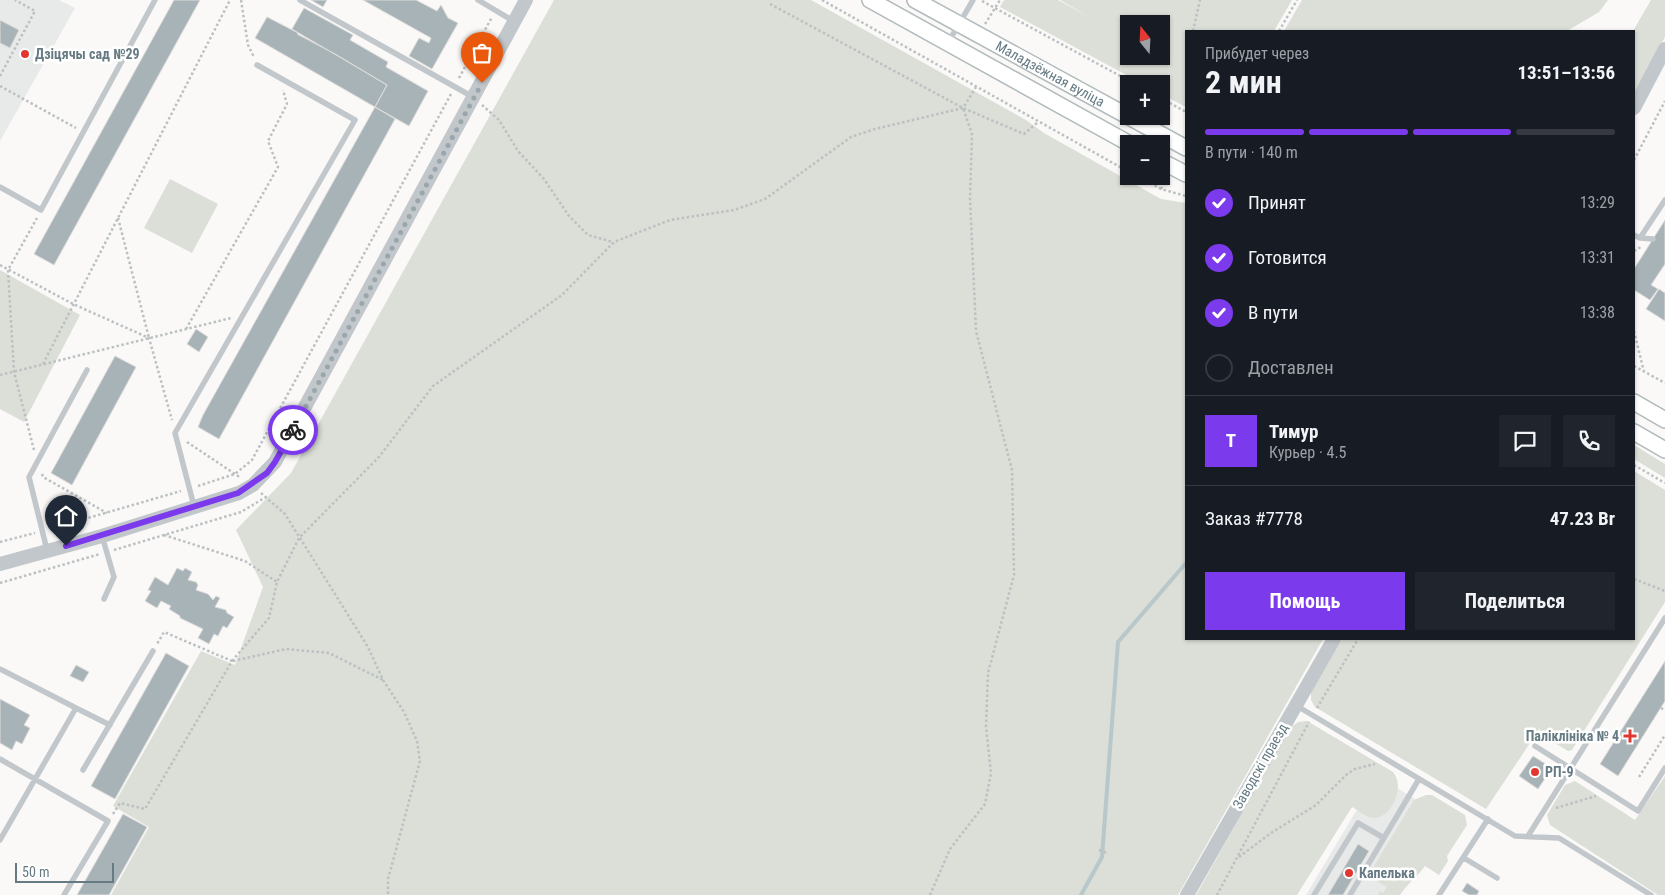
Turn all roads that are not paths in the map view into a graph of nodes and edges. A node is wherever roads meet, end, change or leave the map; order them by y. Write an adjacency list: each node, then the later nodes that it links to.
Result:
1 (155, 0): 19 (lane)
2 (300, 0): 13 (lane)
3 (478, 0): 8 (lane)
4 (526, 0): 8 (street)
5 (870, 0): 10 (main road, Маладзёжная вуліца)
6 (915, 0): 9 (main road, Маладзёжная вуліца)
7 (973, 0): 9 (lane)
8 (515, 22): 13 (street)
9 (958, 26): 10 (lane); 16 (main road, Маладзёжная вуліца)
10 (947, 44): 15 (main road, Маладзёжная вуліца)
11 (1665, 49): 14 (street)
12 (258, 65): 29 (lane)
13 (474, 98): 29 (street)
14 (1635, 106)
15 (1120, 139)
16 (1185, 147)
17 (1170, 166): 18 (main road)
18 (1185, 173)
19 (0, 187)
20 (1665, 200): 22 (lane)
21 (1635, 236): 22 (lane)
22 (1640, 238): 23 (lane)
23 (1653, 239)
24 (87, 370): 31 (lane)
25 (1635, 403): 26 (main road)
26 (1665, 420)
27 (1635, 433): 28 (main road)
28 (1665, 450)
29 (195, 508): 30 (street)
30 (102, 536): 31 (street); 33 (lane)
31 (48, 551): 32 (street)
32 (0, 564)
33 (104, 599)
34 (1665, 618): 43 (lane)
35 (1333, 640): 38 (street, Заводскі праезд)
36 (152, 650): 40 (lane)
37 (0, 669): 39 (lane)
38 (1295, 705): 47 (lane); 55 (street, Заводскі праезд)
39 (76, 708): 40 (lane); 46 (lane)
40 (110, 725): 45 (lane)
41 (1535, 746): 43 (lane)
42 (0, 759): 46 (lane)
43 (1570, 768): 44 (lane); 49 (lane)
44 (1665, 768)
45 (84, 770)
46 (35, 779): 51 (lane); 54 (lane)
47 (1419, 779): 48 (lane); 50 (lane)
48 (1488, 819): 49 (lane); 52 (lane)
49 (1528, 836): 59 (lane)
50 (1384, 838): 56 (lane); 57 (lane)
51 (0, 840)
52 (1464, 858): 53 (lane); 58 (lane)
53 (1497, 878)
54 (64, 895)
55 (1187, 895)
56 (1314, 895)
57 (1350, 895)
58 (1439, 895)
59 (1651, 895)

